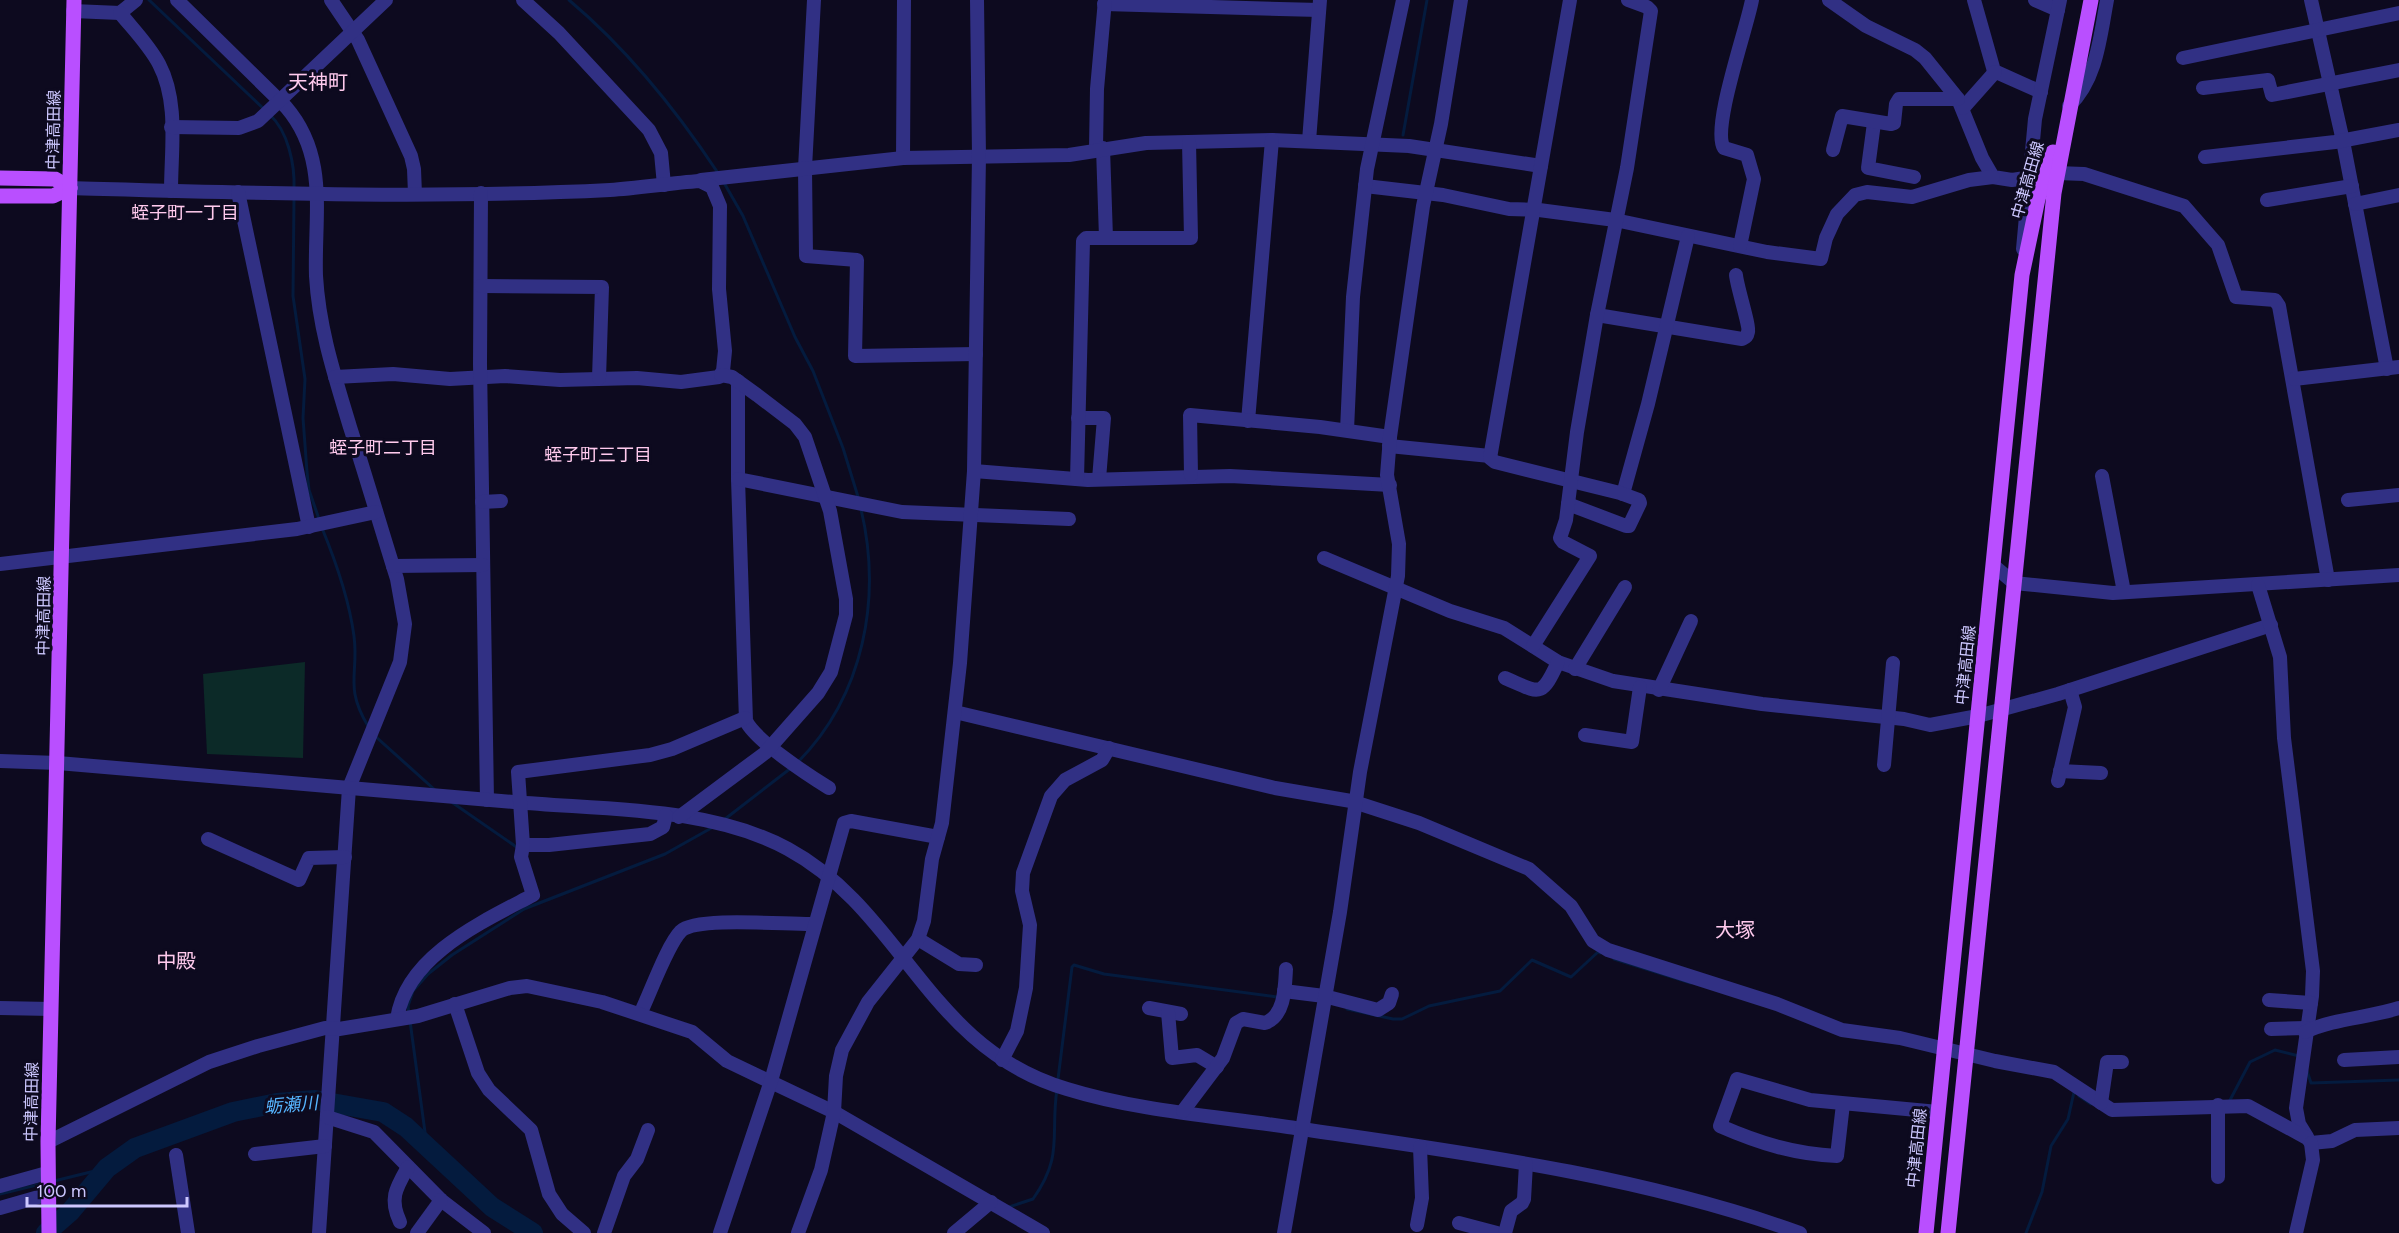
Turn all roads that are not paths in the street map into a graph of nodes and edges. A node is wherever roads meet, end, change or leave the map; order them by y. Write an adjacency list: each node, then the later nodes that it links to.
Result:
1 (136, 0): 25 (street)
2 (177, 0): 35 (street)
3 (331, 0): 28 (street)
4 (386, 0): 28 (street)
5 (523, 0): 60 (street)
6 (814, 0): 53 (street)
7 (904, 0): 51 (street)
8 (977, 0): 49 (street)
9 (1403, 0): 45 (street)
10 (1461, 0): 47 (street)
11 (1570, 0): 52 (street)
12 (1628, 0): 75 (street)
13 (1752, 0): 78 (street)
14 (1828, 0): 36 (street)
15 (1974, 0): 31 (street)
16 (2035, 0): 23 (street)
17 (2091, 0): 37 (main road, 中津高田線)
18 (2108, 0): 37 (street)
19 (2312, 0): 27 (street)
20 (1105, 2): 21 (street); 46 (street)
21 (1212, 3): 22 (street)
22 (1320, 5): 42 (street)
23 (2059, 5): 34 (street)
24 (73, 6): 25 (street); 63 (main road, 中津高田線)
25 (120, 13): 39 (street)
26 (2399, 13): 27 (street)
27 (2318, 30): 29 (street); 32 (street)
28 (354, 31): 35 (street); 68 (street)
29 (2183, 58)
30 (2399, 70): 32 (street)
31 (1995, 72): 34 (street); 36 (street)
32 (2330, 84): 33 (street); 43 (street)
33 (2203, 88)
34 (2041, 92): 58 (street)
35 (281, 101): 39 (street); 67 (street)
36 (1960, 103): 38 (street); 56 (street)
37 (2069, 106): 54 (main road, 中津高田線)
38 (1874, 123): 48 (street); 55 (street)
39 (171, 127): 64 (street)
40 (2399, 130): 43 (street)
41 (1272, 140): 42 (street); 44 (street); 93 (street)
42 (1309, 141): 45 (street)
43 (2343, 141): 50 (street); 62 (street)
44 (1189, 142): 46 (street); 77 (street)
45 (1372, 144): 47 (street); 61 (street)
46 (1100, 148): 49 (street); 77 (street)
47 (1436, 150): 52 (street); 66 (street)
48 (1833, 150)
49 (979, 156): 51 (street); 84 (street)
50 (2205, 157)
51 (903, 158): 53 (street)
52 (1541, 166): 74 (street)
53 (805, 168): 59 (street); 84 (street)
54 (2051, 174): 58 (street); 80 (main road, 中津高田線); 90 (street); 124 (main road, 中津高田線)
55 (1914, 177)
56 (1994, 177): 58 (street); 78 (street)
57 (0, 178): 63 (main road)
58 (2030, 178): 80 (street)
59 (696, 181): 60 (street); 86 (street)
60 (664, 185): 69 (street)
61 (1365, 186): 66 (street); 94 (street)
62 (2352, 186): 72 (street); 73 (street)
63 (70, 188): 64 (street); 71 (main road); 116 (main road, 中津高田線)
64 (171, 191): 65 (street)
65 (238, 192): 67 (street); 115 (street)
66 (1426, 193): 74 (street); 95 (street)
67 (316, 194): 68 (street); 87 (street)
68 (415, 194): 69 (street)
69 (481, 194): 81 (street)
70 (2399, 195): 73 (street)
71 (0, 196)
72 (2266, 200)
73 (2355, 204): 85 (street)
74 (1533, 209): 75 (street); 96 (street)
75 (1615, 220): 76 (street); 82 (street)
76 (1688, 236): 78 (street); 83 (street)
77 (1106, 238): 92 (street)
78 (1740, 246)
79 (1736, 275): 83 (street)
80 (2022, 275): 121 (main road, 中津高田線)
81 (481, 286): 88 (street); 89 (street)
82 (1597, 315): 83 (street); 103 (street)
83 (1665, 327): 105 (street)
84 (976, 354): 97 (street)
85 (2393, 368): 90 (street)
86 (722, 375): 89 (street); 91 (street)
87 (335, 377): 88 (street); 112 (street)
88 (480, 377): 89 (street); 110 (street)
89 (599, 378)
90 (2294, 380): 123 (street)
91 (738, 381): 100 (street); 106 (street)
92 (1078, 418): 101 (street); 102 (street)
93 (1248, 421): 94 (street); 98 (street)
94 (1347, 430): 95 (street)
95 (1390, 441): 96 (street); 104 (street)
96 (1490, 456): 103 (street)
97 (974, 471): 101 (street); 113 (street)
98 (1191, 475): 102 (street); 104 (street)
99 (2102, 476): 128 (street)
100 (738, 479): 106 (street); 142 (street)
101 (1077, 479): 102 (street)
102 (1099, 479)
103 (1570, 480): 105 (street); 111 (street)
104 (1390, 485): 127 (street)
105 (1623, 494): 111 (street)
106 (825, 495): 113 (street); 145 (street)
107 (2399, 495): 108 (street)
108 (2348, 500)
109 (501, 501): 110 (street)
110 (482, 502): 119 (street)
111 (1568, 504): 131 (street)
112 (376, 512): 115 (street); 120 (street)
113 (970, 516): 114 (street); 140 (street)
114 (1069, 519)
115 (311, 526): 116 (street)
116 (63, 555): 118 (street); 148 (main road, 中津高田線)
117 (1324, 558): 127 (street)
118 (0, 564)
119 (483, 565): 120 (street); 153 (street)
120 (393, 566): 151 (street)
121 (1993, 566): 124 (street); 141 (main road, 中津高田線)
122 (2399, 575): 123 (street)
123 (2328, 580): 125 (street)
124 (2014, 583): 128 (street); 139 (main road, 中津高田線)
125 (2258, 585): 128 (street); 130 (street)
126 (1625, 587): 134 (street)
127 (1396, 589): 131 (street); 154 (street)
128 (2124, 592)
129 (1691, 621): 137 (street)
130 (2271, 625): 138 (street); 171 (street)
131 (1533, 646): 132 (street)
132 (1558, 662): 134 (street); 135 (street)
133 (1893, 663): 143 (street)
134 (1575, 669): 136 (street)
135 (1505, 678)
136 (1640, 687): 137 (street); 144 (street)
137 (1659, 690): 143 (street)
138 (2070, 690): 139 (street); 150 (street)
139 (2001, 710): 141 (street); 183 (main road, 中津高田線)
140 (955, 712): 146 (street); 157 (street)
141 (1978, 716): 143 (street); 182 (main road, 中津高田線)
142 (745, 718): 145 (street); 155 (street)
143 (1888, 718): 149 (street)
144 (1585, 735)
145 (771, 746): 152 (street); 156 (street)
146 (1109, 748): 154 (street); 185 (street)
147 (0, 761): 148 (street)
148 (58, 763): 151 (street); 176 (main road, 中津高田線)
149 (1884, 765)
150 (2101, 773)
151 (349, 788): 153 (street); 160 (street)
152 (829, 788)
153 (487, 800): 155 (street)
154 (1356, 802): 169 (street); 182 (street)
155 (520, 803): 156 (street); 159 (street)
156 (673, 816): 159 (street); 161 (street)
157 (938, 837): 161 (street); 163 (street)
158 (208, 839): 160 (street)
159 (523, 849): 178 (street)
160 (345, 857): 180 (street)
161 (828, 875): 162 (street); 164 (street)
162 (815, 924): 177 (street); 189 (street)
163 (918, 939): 164 (street); 165 (street)
164 (904, 960): 185 (street); 194 (street)
165 (976, 965)
166 (1286, 969): 167 (street)
167 (1284, 991): 169 (street); 188 (street)
168 (1392, 994): 169 (street)
169 (1324, 996): 200 (street)
170 (2269, 1000): 171 (street)
171 (2311, 1003): 181 (street)
172 (455, 1004): 177 (street); 178 (street); 224 (street)
173 (0, 1008): 176 (street)
174 (1149, 1008): 188 (street)
175 (2399, 1008): 181 (street)
176 (51, 1010): 203 (main road, 中津高田線)
177 (640, 1014): 189 (street)
178 (400, 1019): 180 (street)
179 (2271, 1029): 181 (street)
180 (332, 1030): 197 (street); 203 (street)
181 (2306, 1030): 193 (street)
182 (1944, 1047): 183 (street); 196 (main road, 中津高田線)
183 (1966, 1053): 190 (street); 235 (main road, 中津高田線)
184 (2399, 1057): 186 (street)
185 (1002, 1060): 195 (street)
186 (2344, 1060)
187 (2122, 1062): 190 (street)
188 (1217, 1067): 195 (street)
189 (771, 1081): 194 (street); 226 (street)
190 (2102, 1103): 192 (street)
191 (1843, 1104): 191 (street); 196 (street)
192 (2218, 1105): 198 (street); 210 (street)
193 (2296, 1108): 198 (street); 202 (street)
194 (834, 1112): 214 (street); 227 (street)
195 (1183, 1112): 200 (street)
196 (1938, 1112): 234 (main road, 中津高田線)
197 (327, 1117): 204 (street); 209 (street)
198 (2281, 1123): 202 (street)
199 (2399, 1128): 202 (street)
200 (1301, 1129): 205 (street); 230 (street)
201 (648, 1130): 225 (street)
202 (2309, 1141): 236 (street)
203 (48, 1142): 211 (main road, 中津高田線)
204 (325, 1146): 206 (street); 221 (street)
205 (1420, 1147): 208 (street); 218 (street)
206 (255, 1154)
207 (176, 1155): 220 (street)
208 (1526, 1164): 232 (street); 233 (street)
209 (408, 1167): 213 (street); 216 (street)
210 (2218, 1177)
211 (48, 1183): 212 (street); 215 (street); 219 (main road, 中津高田線)
212 (0, 1186)
213 (441, 1200): 222 (street); 223 (street)
214 (991, 1202): 228 (street); 229 (street)
215 (0, 1208)
216 (400, 1222)
217 (1459, 1223): 231 (street)
218 (1417, 1225)
219 (49, 1226)
220 (188, 1233)
221 (320, 1233)
222 (417, 1233)
223 (484, 1233)
224 (584, 1233)
225 (604, 1233)
226 (720, 1233)
227 (798, 1233)
228 (954, 1233)
229 (1043, 1233)
230 (1284, 1233)
231 (1497, 1233)
232 (1505, 1233)
233 (1800, 1233)
234 (1926, 1233)
235 (1948, 1233)
236 (2296, 1233)

